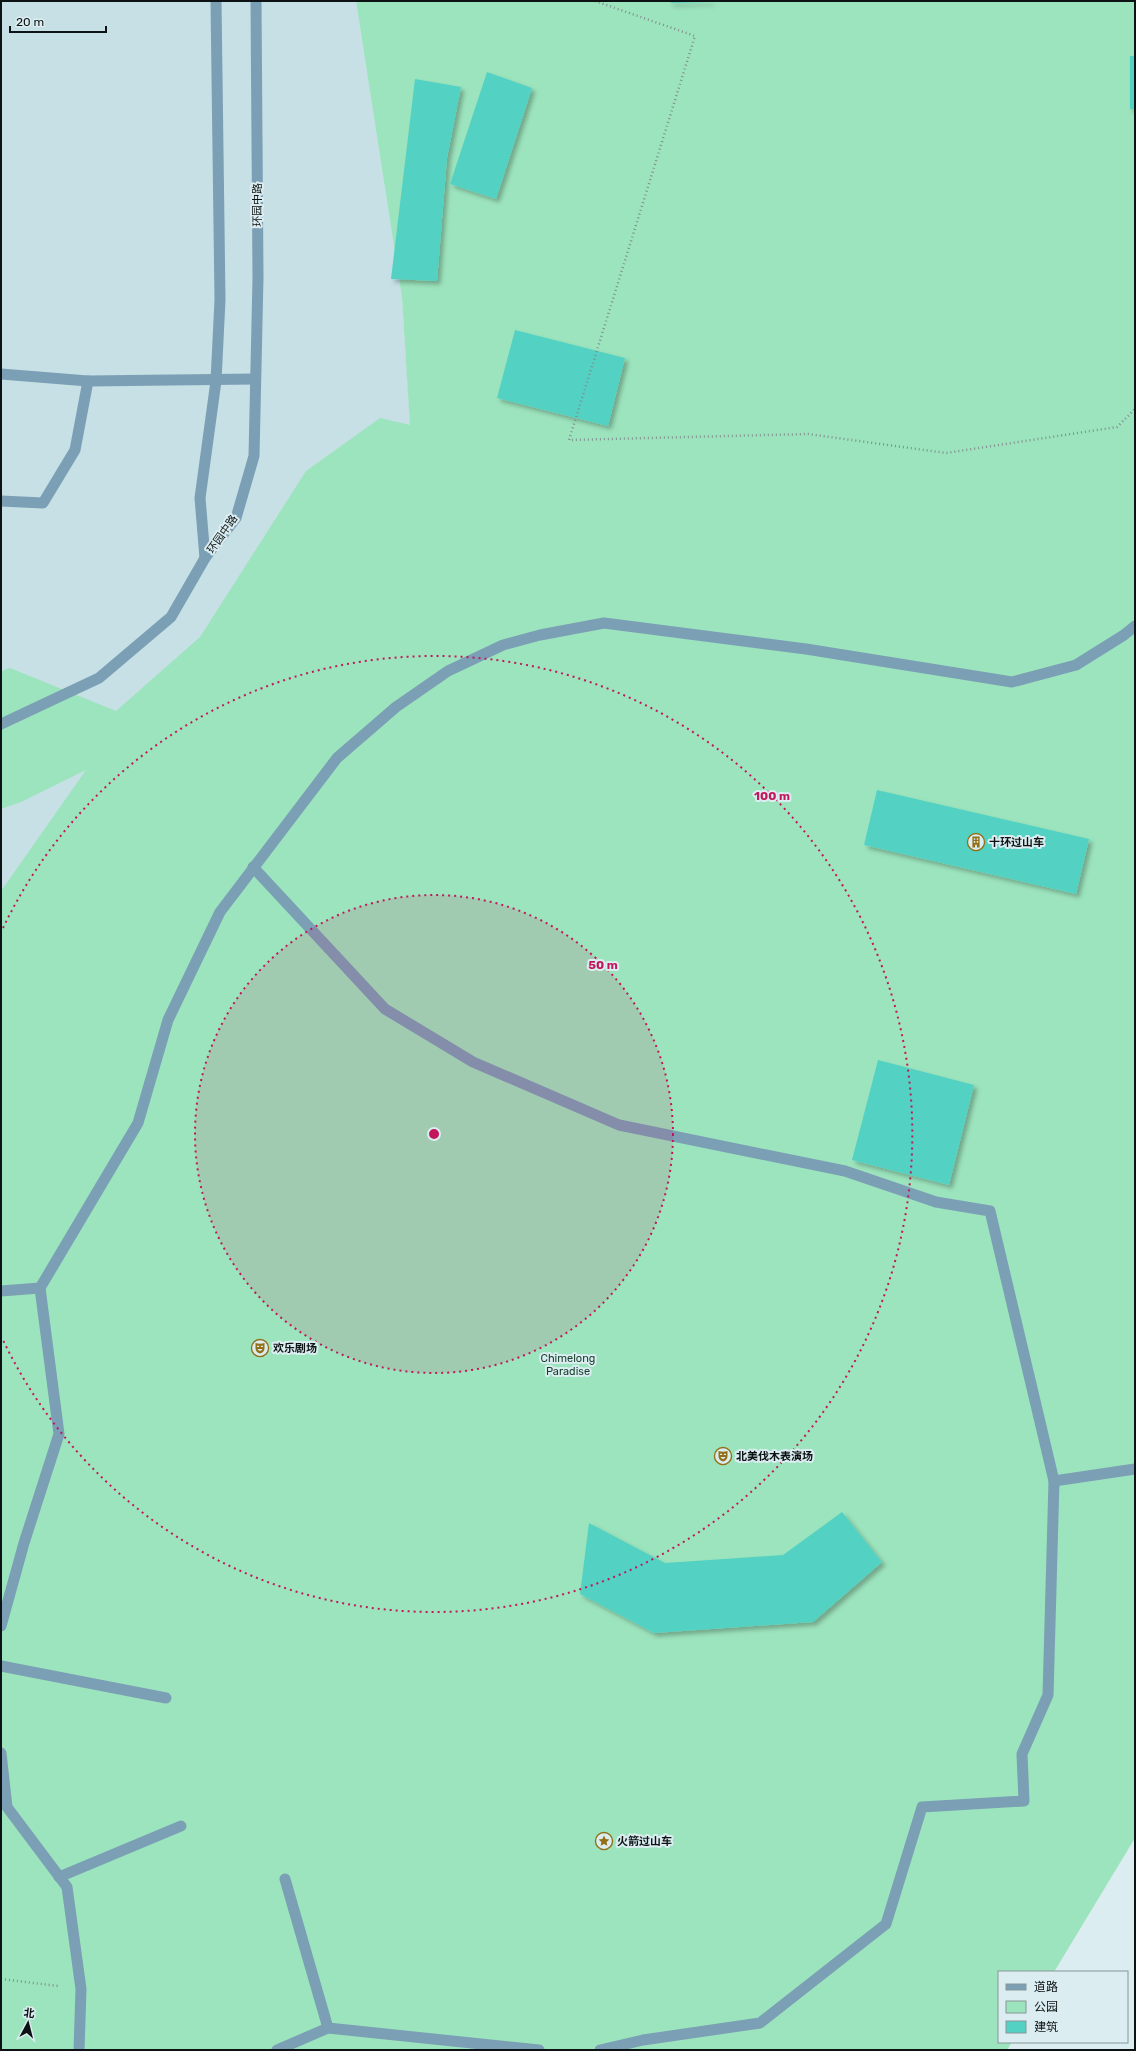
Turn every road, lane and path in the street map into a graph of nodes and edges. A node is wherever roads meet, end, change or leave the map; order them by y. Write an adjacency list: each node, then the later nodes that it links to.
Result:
1 (216, 1): 7 (street, 环园中路)
2 (256, 1): 5 (street, 环园中路)
3 (595, 1): 8 (path)
4 (1, 374): 6 (street)
5 (256, 379): 7 (street); 10 (street, 环园中路)
6 (88, 381): 7 (street); 9 (street)
7 (216, 381): 10 (street, 环园中路)
8 (1135, 409)
9 (1, 501)
10 (205, 558): 12 (street)
11 (1135, 626): 13 (street)
12 (1, 724)
13 (253, 867): 14 (street); 17 (street)
14 (40, 1288): 15 (street); 18 (street)
15 (1, 1291)
16 (1135, 1469): 17 (street)
17 (1054, 1480): 31 (street)
18 (1, 1626)
19 (1, 1666): 20 (street)
20 (166, 1698)
21 (1, 1753): 23 (street)
22 (181, 1826): 23 (street)
23 (59, 1877): 26 (street)
24 (285, 1879): 27 (street)
25 (1, 1979): 26 (path)
26 (81, 1989): 28 (street)
27 (328, 2028): 29 (street); 30 (street)
28 (79, 2050)
29 (277, 2050)
30 (539, 2050)
31 (600, 2050)

